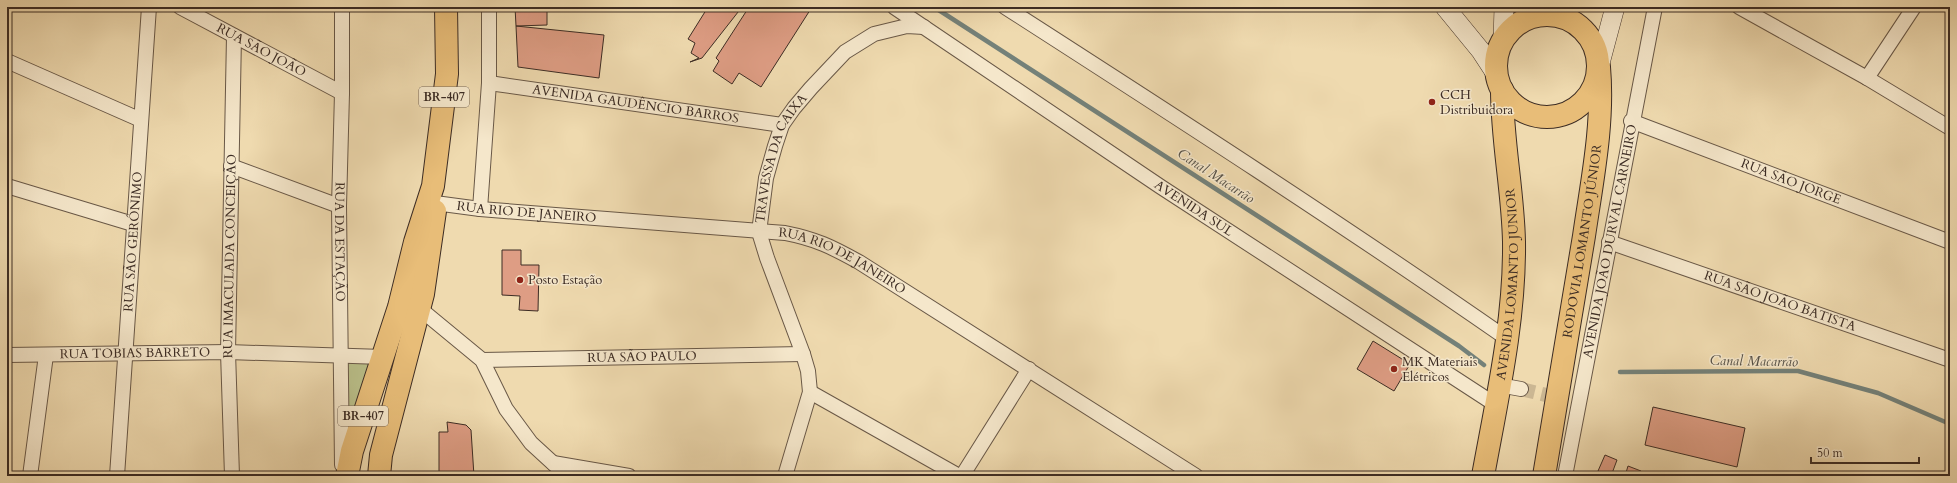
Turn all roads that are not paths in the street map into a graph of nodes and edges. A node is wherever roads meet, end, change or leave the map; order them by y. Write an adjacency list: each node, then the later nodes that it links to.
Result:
1 (149, 7): 23 (street, RUA SÃO GERÔNIMO)
2 (180, 7): 15 (street, RUA SÃO JOÃO)
3 (342, 7): 22 (street, RUA DA ESTAÇÃO)
4 (446, 7): 29 (highway, BR-407)
5 (489, 7): 21 (street)
6 (894, 7): 14 (street, AVENIDA SUL)
7 (1005, 7): 37 (street)
8 (1445, 7): 20 (main road)
9 (1504, 7): 16 (main road)
10 (1615, 7): 18 (main road, RODOVIA LOMANTO JÚNIOR)
11 (1655, 7): 24 (street, AVENIDA JOÃO DURVAL CARNEIRO)
12 (1740, 7): 19 (street)
13 (1914, 7): 19 (street)
14 (924, 27): 25 (street, TRAVESSA DA CAIXA); 50 (street, AVENIDA SUL)
15 (234, 36): 22 (street, RUA SÃO JOÃO); 27 (street, RUA IMACULADA CONCEIÇÃO)
16 (1502, 40): 18 (highway); 20 (highway)
17 (7, 61): 23 (street)
18 (1599, 67): 20 (highway); 66 (highway, RODOVIA LOMANTO JÚNIOR)
19 (1867, 78): 26 (street)
20 (1499, 82): 37 (highway, AVENIDA LOMANTO JUNIOR)
21 (489, 83): 25 (street, AVENIDA GAUDÊNCIO BARROS); 31 (street)
22 (342, 93): 30 (street, RUA DA ESTAÇÃO)
23 (140, 120): 32 (street, RUA SÃO GERÔNIMO)
24 (1632, 122): 34 (street, AVENIDA JOÃO DURVAL CARNEIRO); 35 (street, RUA SÃO JORGE)
25 (782, 126): 33 (street, TRAVESSA DA CAIXA)
26 (1950, 128)
27 (231, 166): 30 (street); 39 (street, RUA IMACULADA CONCEIÇÃO)
28 (7, 186): 32 (street)
29 (434, 195): 31 (street, RUA RIO DE JANEIRO); 36 (highway, BR-407); 44 (highway, BR-407)
30 (339, 206): 43 (street, RUA DA ESTAÇÃO)
31 (480, 209): 33 (street, RUA RIO DE JANEIRO)
32 (133, 224): 38 (street, RUA SÃO GERÔNIMO)
33 (759, 232): 40 (street, TRAVESSA DA CAIXA); 47 (street, RUA RIO DE JANEIRO)
34 (1610, 242): 46 (street, RUA SÃO JOÃO BATISTA); 52 (street, AVENIDA JOÃO DURVAL CARNEIRO)
35 (1950, 242)
36 (419, 308): 45 (street); 59 (highway, BR-407)
37 (1506, 338): 50 (highway, AVENIDA LOMANTO JUNIOR)
38 (126, 352): 39 (street, RUA TOBIAS BARRETO); 42 (street, RUA TOBIAS BARRETO); 55 (street, RUA SÃO GERÔNIMO)
39 (228, 352): 43 (street, RUA TOBIAS BARRETO); 56 (street, RUA IMACULADA CONCEIÇÃO)
40 (803, 354): 45 (street, RUA SÃO PAULO); 49 (street, TRAVESSA DA CAIXA)
41 (7, 355): 42 (street, RUA TOBIAS BARRETO)
42 (46, 355): 54 (street)
43 (342, 355): 44 (street, RUA TOBIAS BARRETO); 57 (street, RUA DA ESTAÇÃO)
44 (383, 357): 58 (highway, BR-407)
45 (482, 360): 53 (street)
46 (1950, 360)
47 (1029, 369): 63 (street); 64 (street, RUA RIO DE JANEIRO)
48 (1521, 389): 50 (street)
49 (810, 392): 62 (street, TRAVESSA DA CAIXA); 63 (street)
50 (1498, 395): 65 (highway, AVENIDA LOMANTO JUNIOR)
51 (1563, 399): 52 (street)
52 (1578, 402): 67 (street, AVENIDA JOÃO DURVAL CARNEIRO)
53 (552, 463): 60 (street); 61 (street)
54 (30, 476)
55 (117, 476)
56 (232, 476)
57 (342, 476)
58 (347, 476)
59 (379, 476)
60 (567, 476)
61 (629, 476)
62 (785, 476)
63 (961, 476)
64 (1196, 476)
65 (1483, 476)
66 (1544, 476)
67 (1565, 476)

